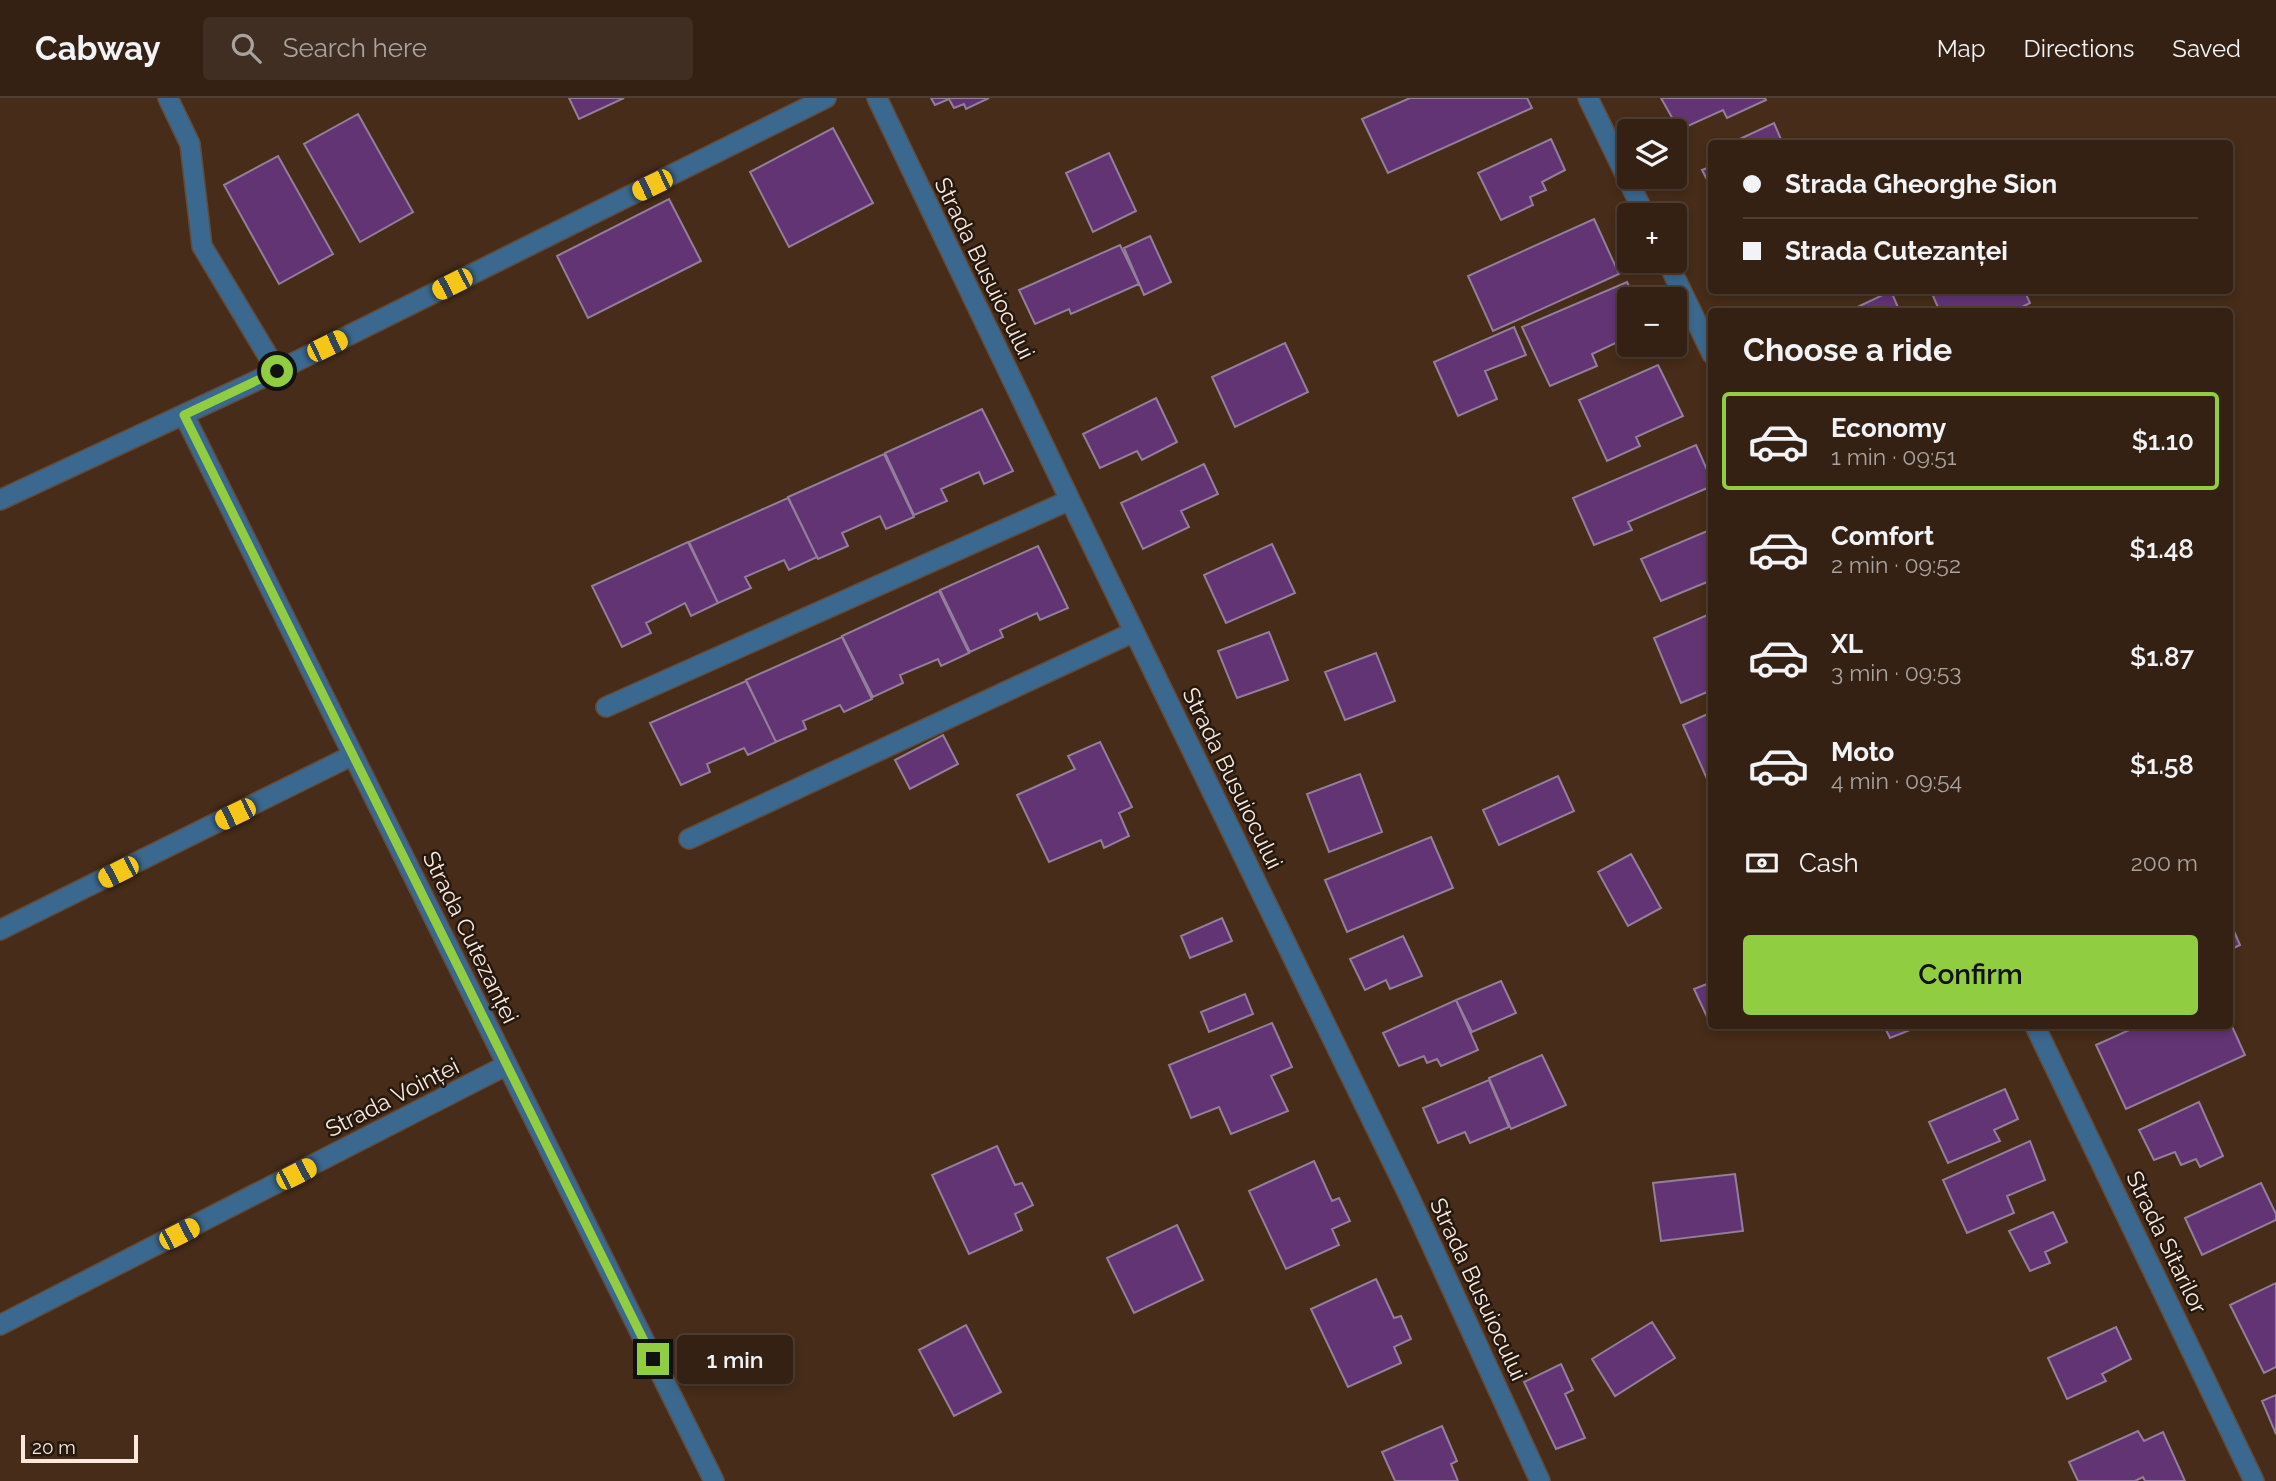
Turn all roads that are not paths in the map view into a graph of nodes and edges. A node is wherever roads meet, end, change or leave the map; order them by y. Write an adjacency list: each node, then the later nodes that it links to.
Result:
1 (168, 98): 8 (street)
2 (826, 98): 8 (street)
3 (877, 98): 11 (street, Strada Busuiocului)
4 (1588, 98): 5 (street)
5 (1639, 203)
6 (1673, 273): 7 (street)
7 (1708, 346)
8 (277, 371): 9 (street)
9 (184, 415): 10 (street); 14 (street, Strada Cutezanței)
10 (0, 500)
11 (1070, 500): 12 (street, Strada Busuiocului); 13 (street)
12 (1134, 632): 15 (street); 21 (street, Strada Busuiocului)
13 (606, 706)
14 (353, 755): 16 (street); 18 (street, Strada Cutezanței)
15 (689, 839)
16 (0, 930)
17 (2036, 1029): 22 (street, Strada Sitarilor)
18 (507, 1065): 19 (street, Strada Voinței); 20 (street, Strada Cutezanței)
19 (0, 1325)
20 (714, 1481)
21 (1540, 1481)
22 (2253, 1481)

